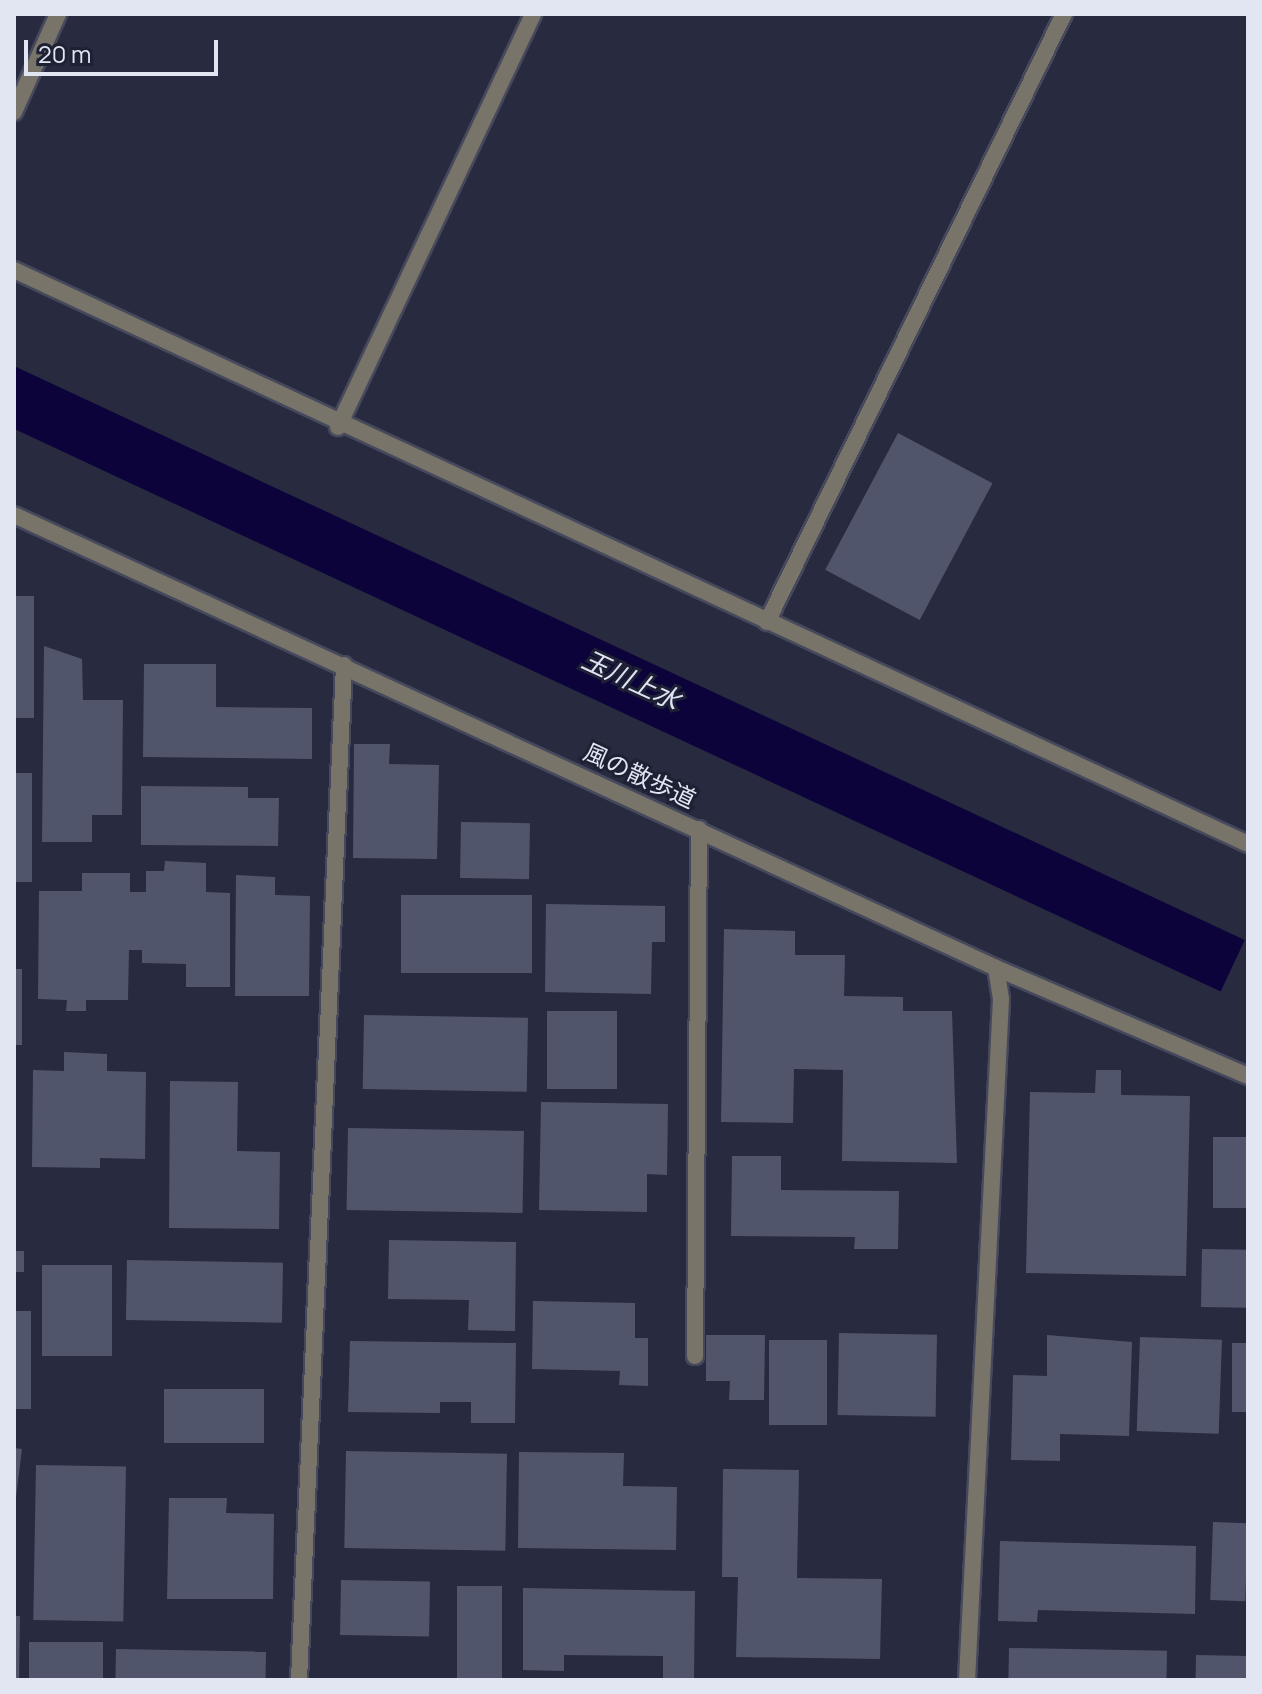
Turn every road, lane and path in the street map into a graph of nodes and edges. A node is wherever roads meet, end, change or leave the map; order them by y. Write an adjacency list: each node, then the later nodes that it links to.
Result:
1 (58, 14): 4 (street)
2 (533, 14): 6 (street)
3 (1064, 14): 8 (street)
4 (14, 112)
5 (14, 270): 6 (street)
6 (338, 427): 8 (street)
7 (14, 515): 9 (street, 風の散歩道)
8 (767, 622): 11 (street)
9 (344, 665): 10 (street, 風の散歩道); 15 (street)
10 (699, 829): 12 (street, 風の散歩道); 14 (street)
11 (1248, 844)
12 (996, 968): 13 (street, 風の散歩道); 16 (street)
13 (1248, 1076)
14 (695, 1356)
15 (299, 1680)
16 (967, 1680)

